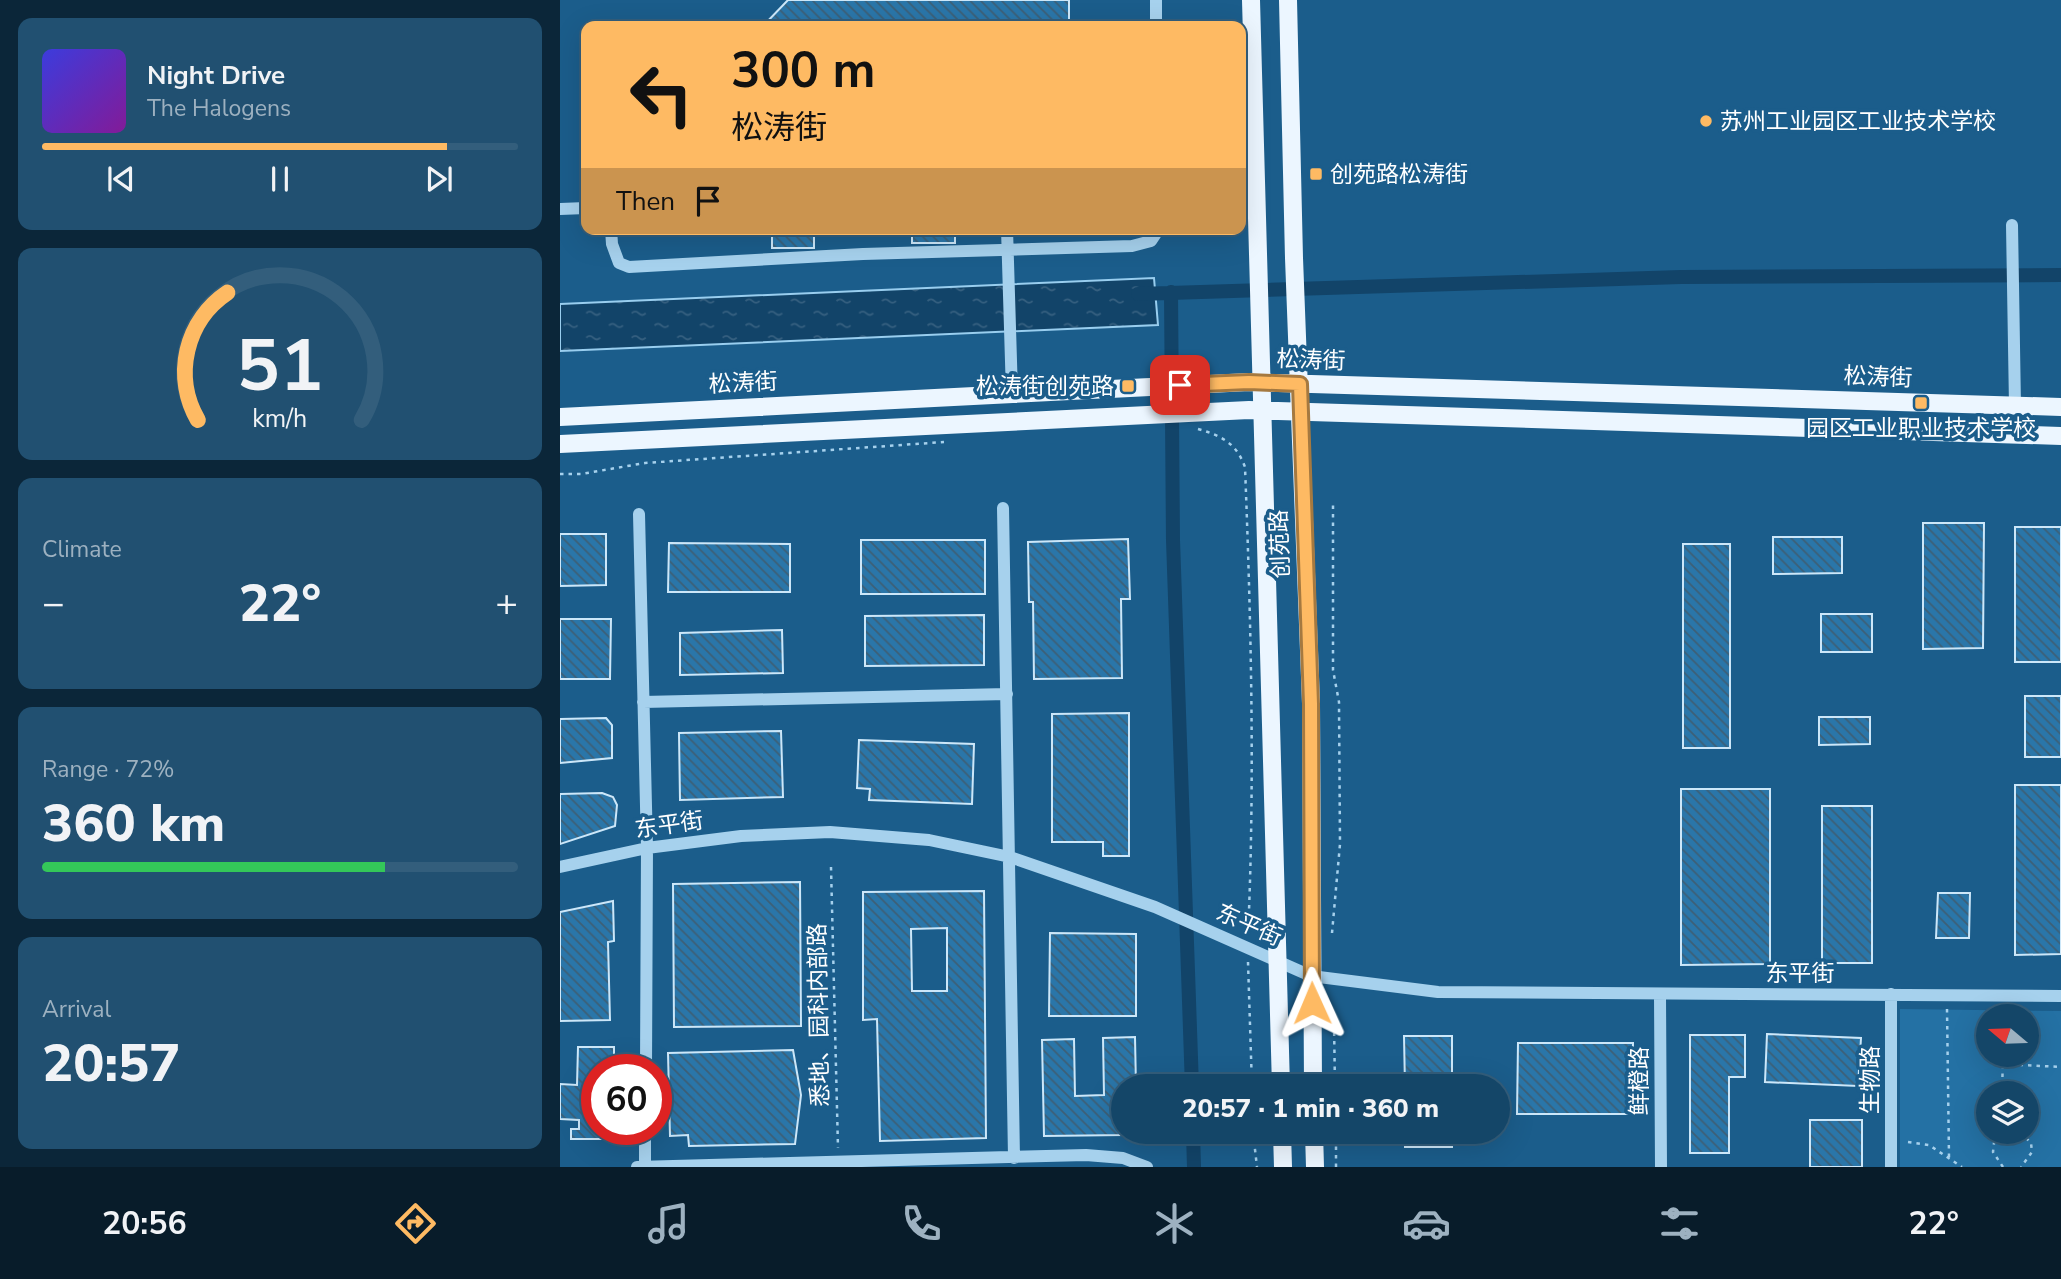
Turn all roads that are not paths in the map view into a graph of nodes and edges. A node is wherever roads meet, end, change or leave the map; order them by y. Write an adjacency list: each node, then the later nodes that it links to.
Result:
1 (1156, 0): 4 (street)
2 (1251, 0): 12 (main road, 创苑路)
3 (1288, 0): 13 (main road, 创苑路)
4 (1156, 21)
5 (581, 208): 6 (street)
6 (560, 209)
7 (2012, 225): 15 (street)
8 (612, 235): 11 (street)
9 (1007, 235): 11 (street)
10 (1154, 235): 11 (street)
11 (1008, 250): 14 (street)
12 (1263, 383): 13 (main road, 松涛街); 14 (main road, 松涛街); 17 (main road, 创苑路)
13 (1300, 384): 15 (main road, 松涛街); 18 (main road, 创苑路)
14 (1012, 394): 19 (main road, 松涛街)
15 (2015, 406): 16 (main road, 松涛街)
16 (2061, 407)
17 (1264, 410): 18 (main road); 21 (main road); 29 (main road, 创苑路)
18 (1300, 411): 20 (main road); 30 (main road, 创苑路)
19 (560, 417)
20 (2061, 436)
21 (560, 444)
22 (1003, 508): 24 (street)
23 (639, 514): 25 (street)
24 (1007, 694): 25 (street); 27 (street)
25 (643, 702): 26 (street)
26 (647, 848): 27 (street, 东平街); 28 (street, 东平街); 34 (street)
27 (1010, 856): 29 (street, 东平街); 40 (street)
28 (560, 867)
29 (1278, 961): 30 (street, 东平街); 35 (main road, 创苑路)
30 (1311, 976): 32 (street, 东平街); 36 (main road, 创苑路)
31 (1891, 994): 32 (street, 东平街); 33 (street, 东平街); 49 (street, 生物路)
32 (1660, 995): 48 (street, 鲜橙路)
33 (2061, 996)
34 (646, 1054)
35 (1281, 1074)
36 (1313, 1074)
37 (1282, 1144): 46 (main road)
38 (1314, 1144): 47 (main road)
39 (645, 1145): 44 (street)
40 (1014, 1158): 41 (street); 42 (street)
41 (1029, 1162): 45 (street)
42 (888, 1164): 44 (street)
43 (638, 1167): 44 (street)
44 (645, 1167)
45 (1147, 1167)
46 (1283, 1167)
47 (1315, 1167)
48 (1661, 1167)
49 (1891, 1167)

